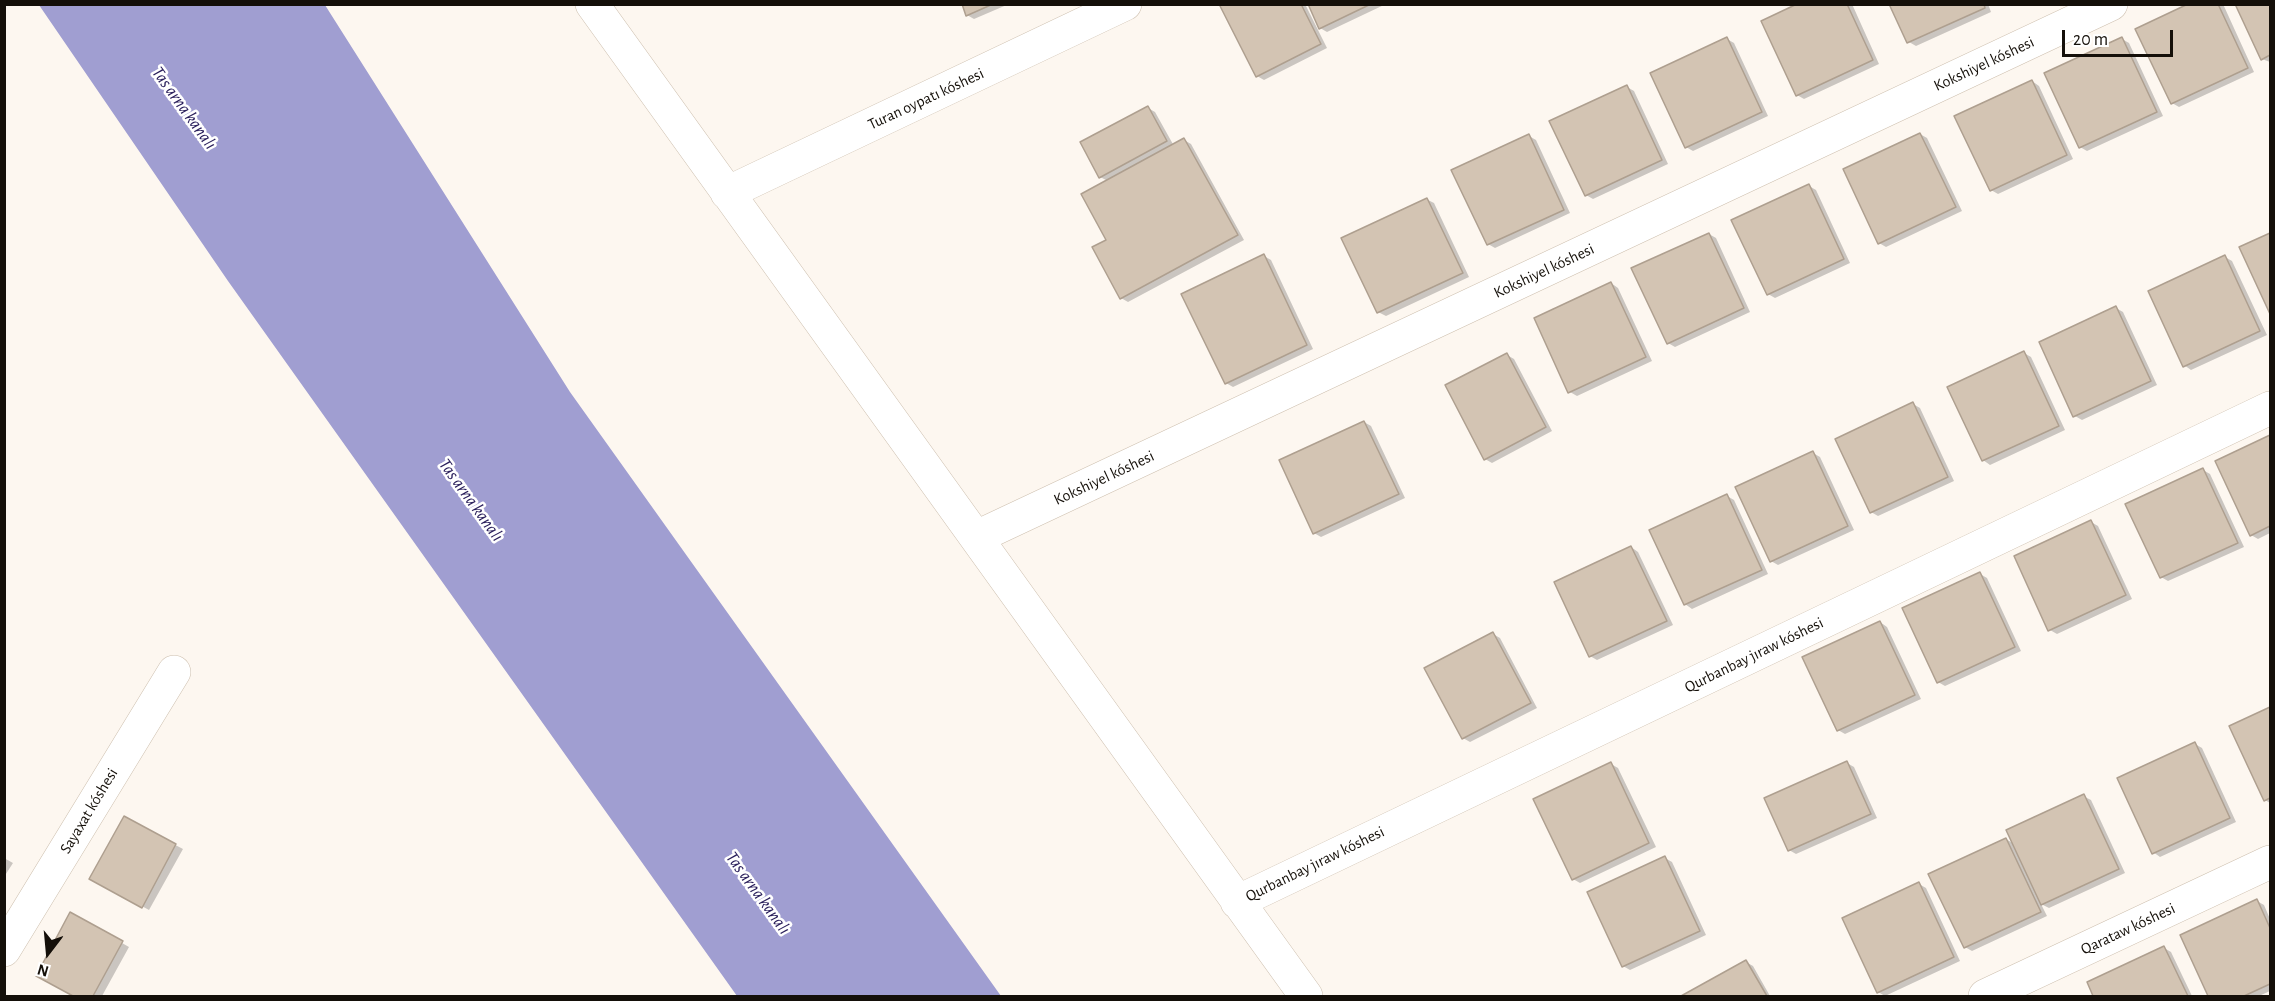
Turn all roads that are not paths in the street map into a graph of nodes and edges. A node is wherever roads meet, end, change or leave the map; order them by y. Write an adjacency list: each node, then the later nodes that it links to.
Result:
1 (592, 4): 4 (street)
2 (1125, 4): 4 (street, Turan oypatı kóshesi)
3 (2111, 4): 6 (street, Kokshiyel kóshesi)
4 (727, 192): 6 (street)
5 (2271, 408): 9 (street, Qurbanbay jıraw kóshesi)
6 (976, 537): 9 (street)
7 (174, 672): 10 (street, Sayaxat kóshesi)
8 (2271, 862): 12 (street, Qarataw kóshesi)
9 (1237, 902): 11 (street)
10 (4, 950)
11 (1306, 996)
12 (1985, 996)

